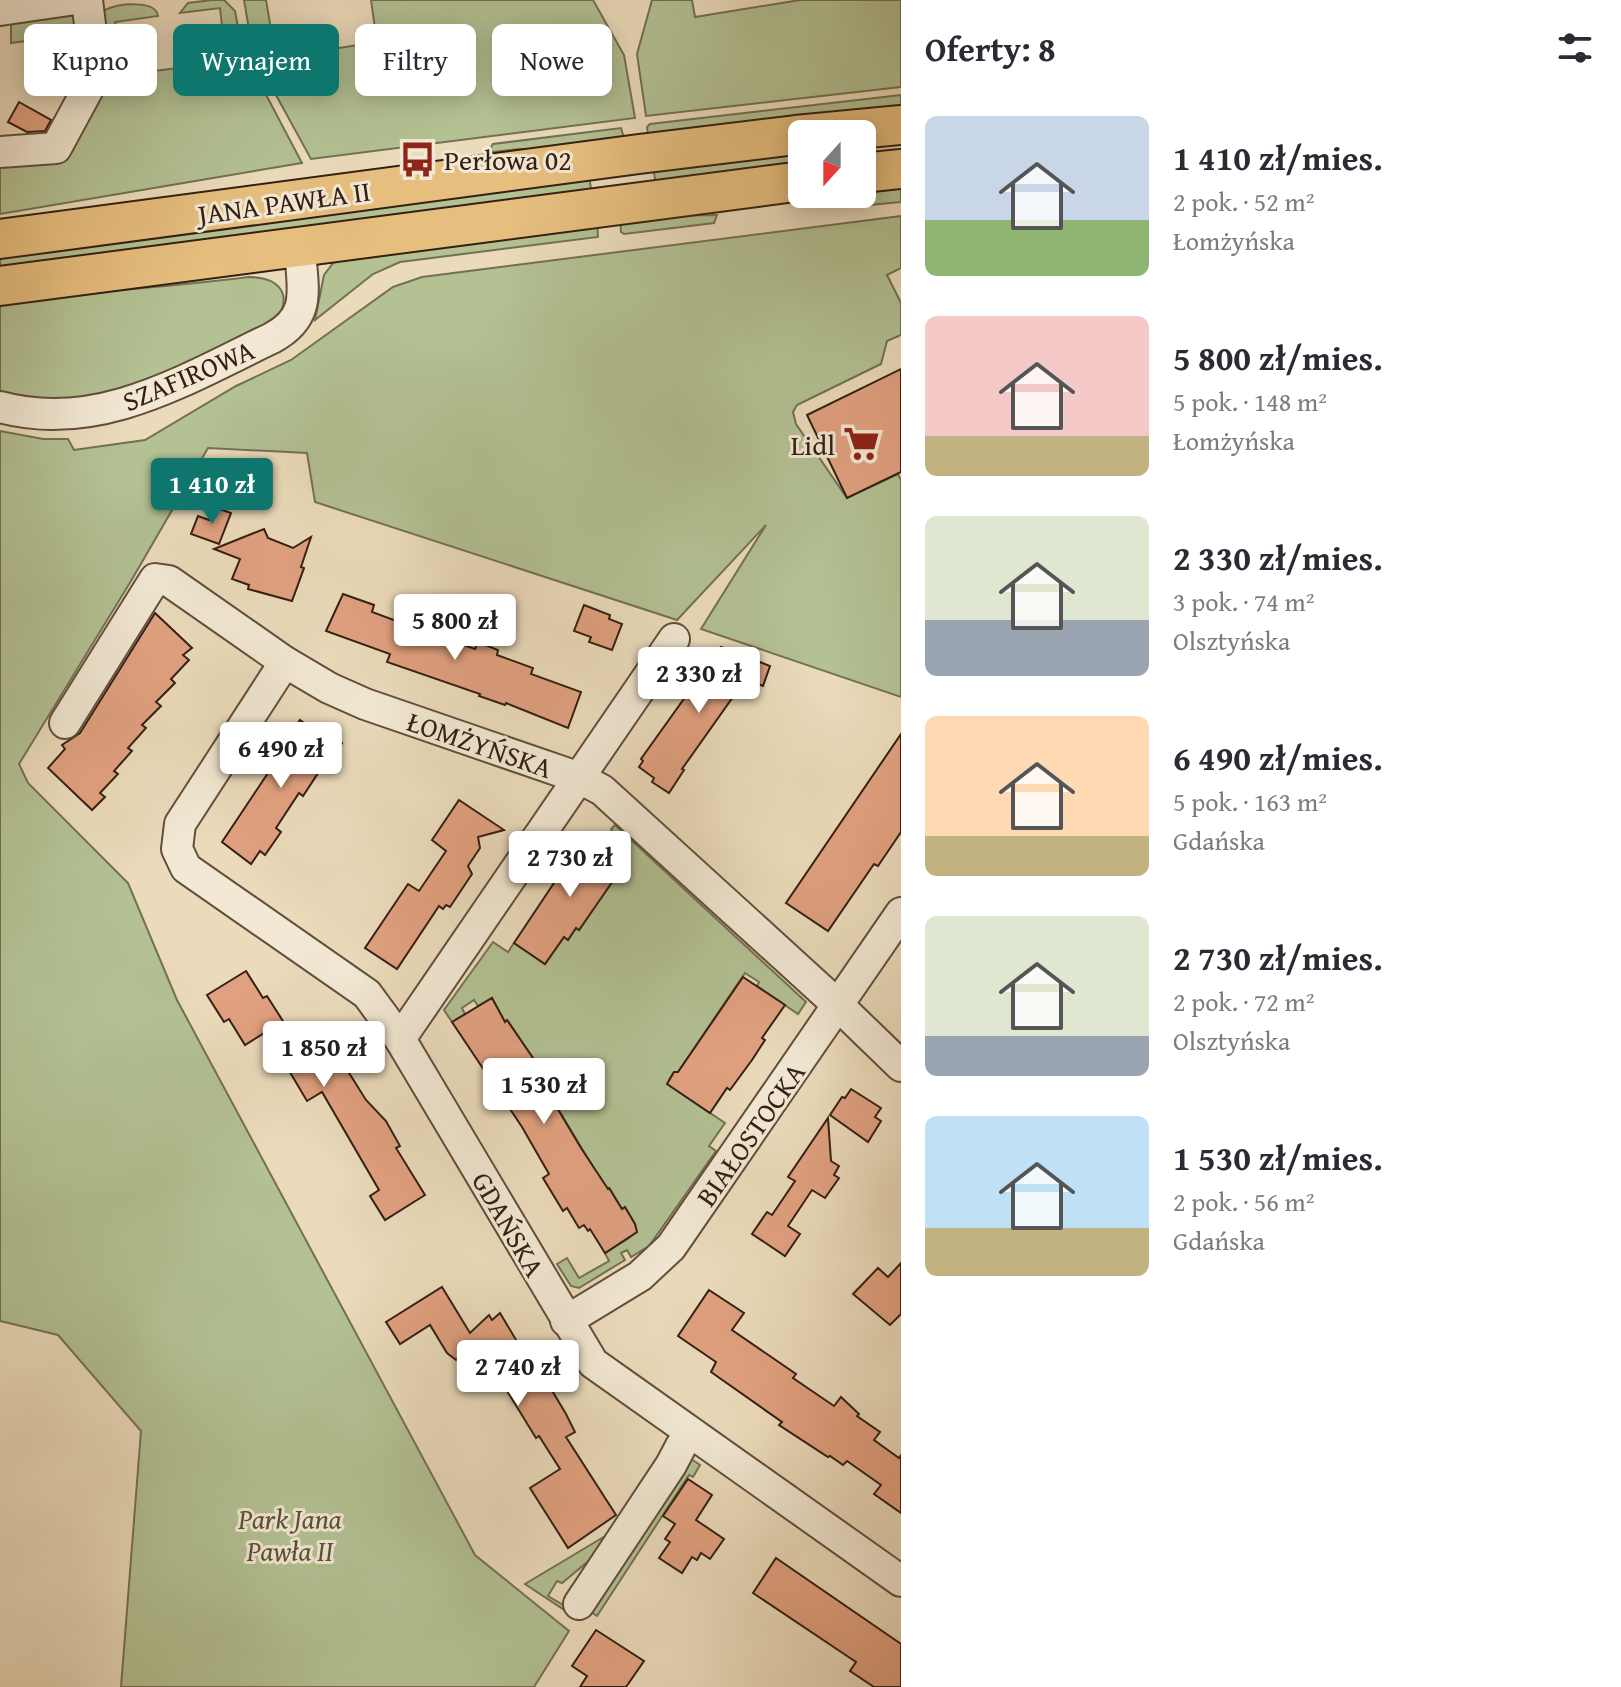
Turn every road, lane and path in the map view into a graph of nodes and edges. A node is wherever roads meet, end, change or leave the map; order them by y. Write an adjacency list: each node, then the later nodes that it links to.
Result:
1 (69, 0): 3 (street)
2 (87, 0): 5 (street)
3 (0, 10)
4 (901, 125): 9 (main road, JANA PAWŁA II)
5 (0, 152)
6 (901, 169): 7 (main road)
7 (876, 172)
8 (788, 183): 10 (main road, JANA PAWŁA II)
9 (0, 239)
10 (300, 248): 11 (main road, JANA PAWŁA II); 12 (street, SZAFIROWA)
11 (0, 286)
12 (0, 407)
13 (674, 639): 16 (street)
14 (285, 662): 15 (street, ŁOMŻYŃSKA); 16 (street, ŁOMŻYŃSKA); 19 (street, GDAŃSKA)
15 (65, 723)
16 (577, 777): 18 (street, ŁOMŻYŃSKA); 19 (street)
17 (901, 913): 18 (street, BIAŁOSTOCKA)
18 (839, 1006): 20 (street, ŁOMŻYŃSKA); 21 (street, BIAŁOSTOCKA)
19 (400, 1039): 21 (street, GDAŃSKA)
20 (901, 1066)
21 (566, 1321): 23 (street, GDAŃSKA)
22 (681, 1446): 24 (street)
23 (901, 1581)
24 (579, 1604)

